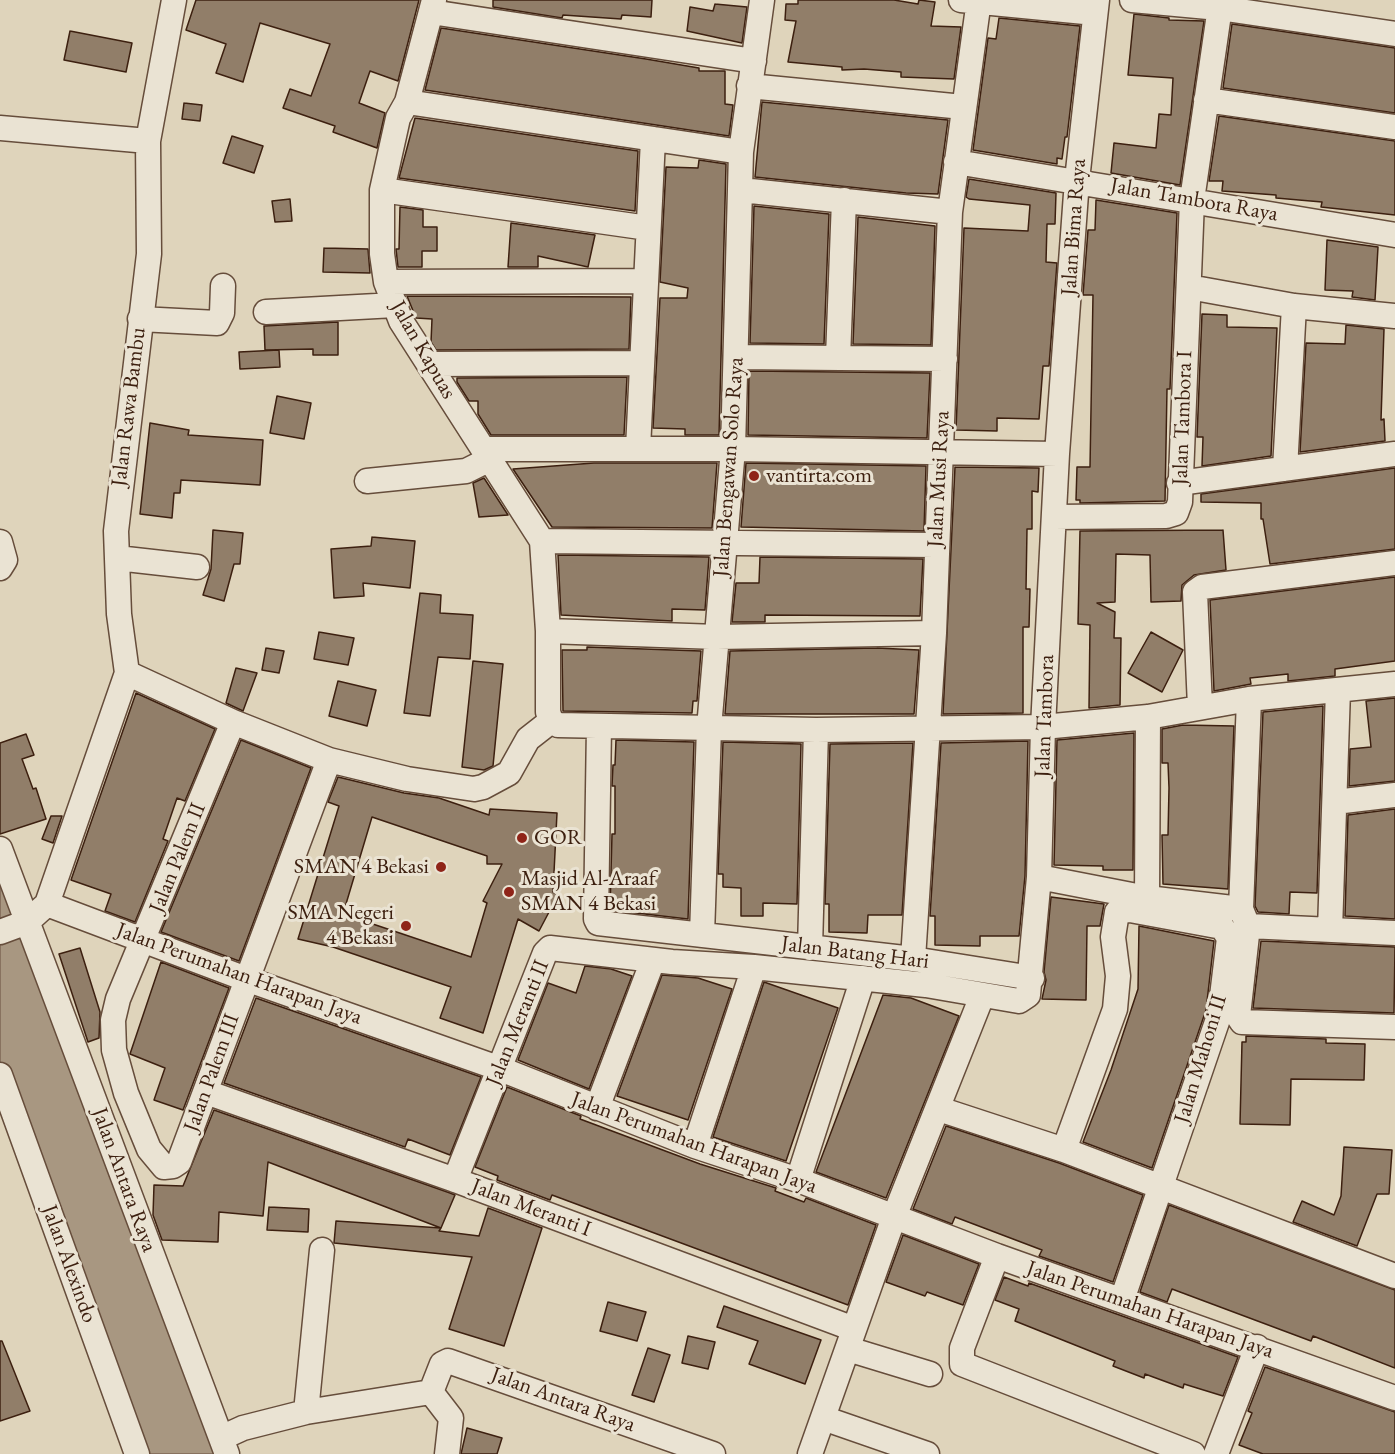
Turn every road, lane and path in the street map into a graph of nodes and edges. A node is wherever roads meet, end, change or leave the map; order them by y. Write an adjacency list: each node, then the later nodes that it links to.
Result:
1 (174, 0): 17 (street)
2 (762, 0): 9 (street, Jalan Bengawan Solo Raya)
3 (1132, 0): 5 (street)
4 (973, 1): 7 (street); 13 (street, Jalan Musi Raya)
5 (1220, 4): 8 (street); 11 (street, Jalan Tambora I)
6 (433, 6): 9 (street); 12 (street, Jalan Kapuas)
7 (1096, 6): 20 (street, Jalan Bima Raya)
8 (1395, 34)
9 (754, 61): 10 (street, Jalan Bengawan Solo Raya)
10 (749, 86): 13 (street); 18 (street, Jalan Bengawan Solo Raya)
11 (1206, 100): 14 (street); 24 (street, Jalan Tambora I)
12 (407, 102): 16 (street); 21 (street, Jalan Kapuas)
13 (963, 107): 19 (street, Jalan Musi Raya)
14 (1395, 127)
15 (0, 128): 17 (street)
16 (653, 139): 18 (street); 26 (street)
17 (148, 141): 36 (street, Jalan Rawa Bambu)
18 (741, 152): 22 (street, Jalan Bengawan Solo Raya)
19 (956, 162): 20 (street, Jalan Tambora Raya); 25 (street, Jalan Musi Raya)
20 (1077, 180): 24 (street, Jalan Tambora Raya); 46 (street, Jalan Bima Raya)
21 (382, 190): 26 (street); 29 (street, Jalan Kapuas)
22 (741, 190): 23 (street); 37 (street, Jalan Bengawan Solo Raya)
23 (844, 200): 25 (street); 38 (street)
24 (1192, 200): 27 (street, Jalan Tambora Raya); 31 (street, Jalan Tambora I)
25 (950, 212): 39 (street, Jalan Musi Raya)
26 (648, 228): 28 (street)
27 (1395, 235)
28 (646, 281): 29 (street); 40 (street)
29 (386, 282): 32 (street, Jalan Kapuas)
30 (223, 286): 36 (street)
31 (1189, 286): 33 (street); 50 (street, Jalan Tambora I)
32 (395, 305): 34 (street); 41 (street, Jalan Kapuas)
33 (1294, 306): 35 (street); 48 (street)
34 (266, 312)
35 (1395, 316)
36 (140, 319): 56 (street, Jalan Rawa Bambu)
37 (736, 357): 38 (street); 43 (street, Jalan Bengawan Solo Raya)
38 (838, 358): 39 (street)
39 (945, 359): 44 (street, Jalan Musi Raya)
40 (642, 363): 41 (street); 42 (street)
41 (430, 364): 45 (street, Jalan Kapuas)
42 (638, 449): 43 (street); 45 (street)
43 (733, 449): 44 (street); 54 (street, Jalan Bengawan Solo Raya)
44 (940, 452): 46 (street); 55 (street, Jalan Musi Raya)
45 (487, 454): 49 (street); 52 (street, Jalan Kapuas)
46 (1058, 454): 51 (street, Jalan Tambora)
47 (1395, 454): 48 (street)
48 (1285, 470): 50 (street)
49 (367, 481)
50 (1179, 483): 51 (street, Jalan Tambora I)
51 (1054, 517): 72 (street, Jalan Tambora)
52 (542, 541): 54 (street); 60 (street)
53 (0, 542): 59 (street)
54 (725, 543): 55 (street); 62 (street, Jalan Bengawan Solo Raya)
55 (935, 545): 61 (street, Jalan Musi Raya)
56 (117, 558): 58 (street); 63 (street, Jalan Rawa Bambu)
57 (1395, 563): 67 (street)
58 (197, 567)
59 (0, 568)
60 (548, 631): 62 (street); 70 (street)
61 (934, 633): 62 (street); 74 (street, Jalan Musi Raya)
62 (717, 637): 73 (street, Jalan Bengawan Solo Raya)
63 (127, 674): 69 (street); 82 (street)
64 (1395, 684): 65 (street)
65 (1338, 690): 66 (street); 78 (street)
66 (1249, 699): 67 (street); 83 (street)
67 (1200, 707): 68 (street)
68 (1149, 717): 72 (street); 81 (street)
69 (233, 722): 76 (street); 88 (street, Jalan Palem II)
70 (551, 722): 71 (street); 76 (street)
71 (599, 726): 73 (street); 90 (street)
72 (1043, 727): 74 (street); 80 (street, Jalan Tambora)
73 (709, 728): 75 (street); 87 (street, Jalan Bengawan Solo Raya)
74 (927, 729): 75 (street); 91 (street, Jalan Musi Raya)
75 (816, 730): 89 (street)
76 (329, 760): 95 (street, Jalan Palem III)
77 (1395, 795): 78 (street)
78 (1335, 802): 85 (street)
79 (0, 849): 84 (street, Jalan Antara Raya)
80 (1039, 878): 81 (street); 94 (street, Jalan Tambora)
81 (1148, 898): 83 (street)
82 (48, 904): 84 (street); 88 (street, Jalan Perumahan Harapan Jaya)
83 (1244, 917): 85 (street); 97 (street)
84 (12, 928): 121 (street, Jalan Antara Raya)
85 (1330, 930): 86 (street)
86 (1395, 933)
87 (702, 935): 89 (street, Jalan Batang Hari); 90 (street, Jalan Batang Hari)
88 (145, 940): 95 (street, Jalan Perumahan Harapan Jaya); 105 (street, Jalan Palem II)
89 (810, 948): 91 (street, Jalan Batang Hari)
90 (671, 950): 92 (street); 98 (street, Jalan Meranti II); 101 (street)
91 (913, 959): 94 (street, Jalan Batang Hari)
92 (754, 967): 93 (street); 103 (street)
93 (863, 978): 96 (street); 107 (street)
94 (1032, 978): 96 (street)
95 (246, 979): 98 (street, Jalan Perumahan Harapan Jaya); 100 (street, Jalan Palem III)
96 (982, 996): 102 (street)
97 (1395, 1027)
98 (498, 1068): 101 (street, Jalan Perumahan Harapan Jaya); 106 (street, Jalan Meranti II)
99 (0, 1075): 122 (street, Jalan Alexindo)
100 (206, 1092): 105 (street, Jalan Palem III); 106 (street, Jalan Meranti I)
101 (597, 1108): 103 (street, Jalan Perumahan Harapan Jaya)
102 (939, 1109): 104 (street); 109 (street)
103 (695, 1146): 107 (street, Jalan Perumahan Harapan Jaya)
104 (1064, 1150): 108 (street); 108 (street, Jalan Mahoni II)
105 (158, 1162)
106 (455, 1180): 114 (street, Jalan Meranti I)
107 (798, 1180): 109 (street, Jalan Perumahan Harapan Jaya)
108 (1160, 1187): 112 (street); 113 (street)
109 (894, 1217): 111 (street, Jalan Perumahan Harapan Jaya); 114 (street)
110 (322, 1250): 119 (street)
111 (997, 1256): 113 (street, Jalan Perumahan Harapan Jaya); 127 (street)
112 (1395, 1276)
113 (1122, 1300): 115 (street, Jalan Perumahan Harapan Jaya)
114 (851, 1339): 116 (street, Jalan Meranti I); 120 (street)
115 (1257, 1347): 118 (street, Jalan Perumahan Harapan Jaya); 128 (street)
116 (930, 1374)
117 (431, 1392): 119 (street, Jalan Antara Raya); 123 (street); 124 (street, Jalan Antara Raya)
118 (1395, 1398)
119 (306, 1412): 121 (street, Jalan Antara Raya)
120 (823, 1418): 125 (street); 126 (street)
121 (224, 1446)
122 (137, 1454)
123 (447, 1454)
124 (712, 1454)
125 (810, 1454)
126 (927, 1454)
127 (1193, 1454)
128 (1216, 1454)

